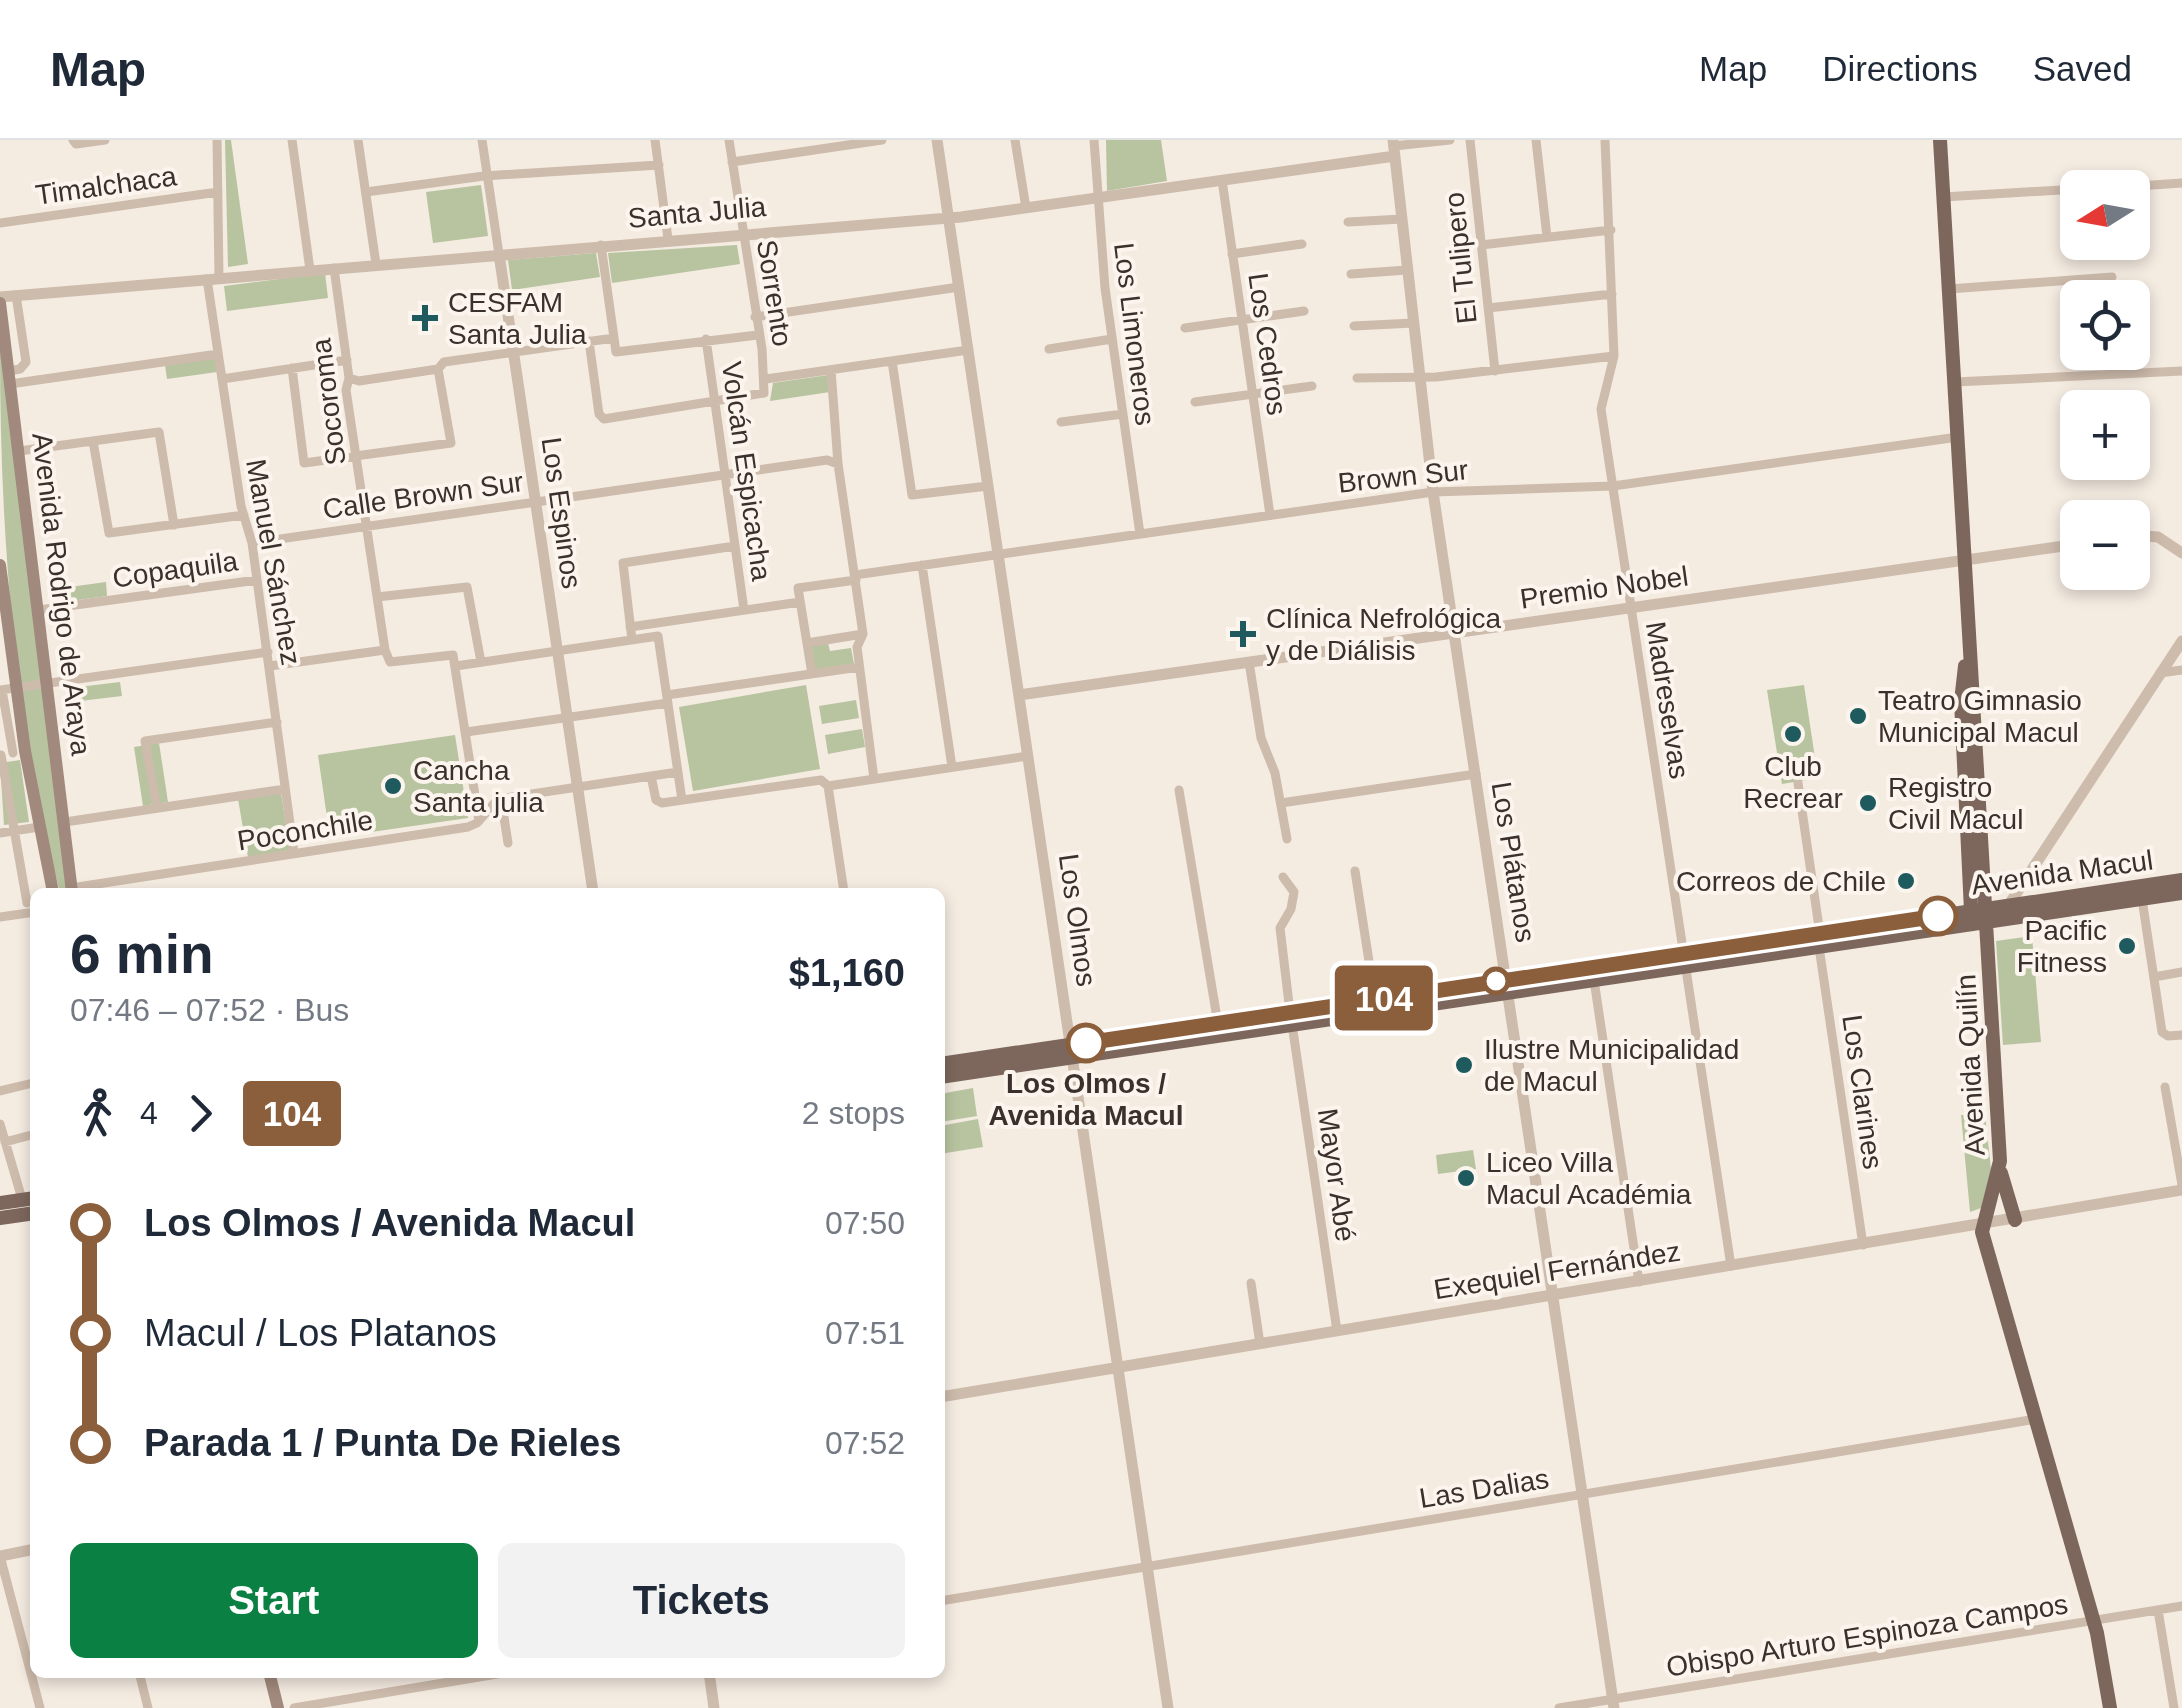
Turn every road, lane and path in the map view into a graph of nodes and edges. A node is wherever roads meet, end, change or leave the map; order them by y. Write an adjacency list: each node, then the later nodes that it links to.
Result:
1 (73, 140): 2 (street)
2 (106, 140)
3 (217, 140): 26 (street, Manuel Sánchez)
4 (292, 140): 46 (street)
5 (358, 140): 27 (street)
6 (482, 140): 21 (street, Los Espinos)
7 (655, 140): 20 (street)
8 (728, 140): 19 (street, Sorrento)
9 (882, 140): 19 (street)
10 (937, 140): 31 (street, Los Olmos)
11 (1015, 140): 30 (street)
12 (1094, 140): 29 (street, Los Limoneros)
13 (1450, 140): 18 (street)
14 (1470, 140): 40 (street, El Tulipero)
15 (1536, 140): 37 (street)
16 (1605, 140): 35 (street, Madreselvas)
17 (1940, 140): 28 (main road, Avenida Quilín)
18 (1394, 147): 22 (street, Santa Julia); 32 (street, Los Plátanos)
19 (732, 162): 36 (street, Sorrento)
20 (659, 164): 21 (street); 38 (street)
21 (488, 178): 27 (street); 42 (street, Los Espinos)
22 (1222, 180): 29 (street, Santa Julia); 43 (street, Los Cedros)
23 (2182, 184): 24 (street)
24 (2150, 186)
25 (2060, 190): 28 (street)
26 (218, 192): 33 (street, Timalchaca); 50 (street, Manuel Sánchez)
27 (366, 192): 44 (street)
28 (1943, 197): 52 (main road, Avenida Quilín)
29 (1096, 198): 30 (street, Santa Julia); 66 (street, Los Limoneros)
30 (1026, 208): 31 (street, Santa Julia)
31 (949, 218): 36 (street, Santa Julia); 51 (street, Los Olmos)
32 (1402, 219): 34 (street); 47 (street, Los Plátanos)
33 (0, 222)
34 (1348, 222)
35 (1610, 230): 37 (street); 53 (street, Madreselvas)
36 (742, 233): 38 (street, Santa Julia); 58 (street, Sorrento)
37 (1547, 237): 40 (street)
38 (668, 239): 41 (street, Santa Julia)
39 (1302, 244): 43 (street)
40 (1481, 244): 56 (street, El Tulipero)
41 (601, 245): 42 (street, Santa Julia); 64 (street)
42 (499, 254): 44 (street, Santa Julia); 70 (street, Los Espinos)
43 (1232, 254): 59 (street, Los Cedros)
44 (376, 264): 45 (street, Santa Julia)
45 (334, 268): 46 (street, Santa Julia); 73 (street, Socoroma)
46 (310, 270): 50 (street, Santa Julia)
47 (1407, 270): 48 (street); 60 (street, Los Plátanos)
48 (1351, 274)
49 (2112, 277): 52 (street)
50 (213, 278): 54 (street, Santa Julia); 71 (street, Manuel Sánchez)
51 (959, 287): 58 (street); 69 (street, Los Olmos)
52 (1949, 289): 86 (main road, Avenida Quilín)
53 (1612, 294): 56 (street); 72 (street, Madreselvas)
54 (16, 295): 55 (street, Santa Julia); 80 (street)
55 (0, 300): 80 (main road, Avenida Rodrigo de Araya)
56 (1488, 308): 78 (street, El Tulipero)
57 (1304, 312): 59 (street)
58 (755, 318): 63 (street, Sorrento)
59 (1242, 320): 62 (street); 88 (street, Los Cedros)
60 (1413, 323): 61 (street); 81 (street, Los Plátanos)
61 (1354, 326)
62 (1185, 328)
63 (758, 335): 65 (street); 85 (street, Sorrento)
64 (614, 338): 65 (street); 67 (street)
65 (706, 339): 90 (street, Volcán Espicacha)
66 (1112, 340): 68 (street); 91 (street, Los Limoneros)
67 (589, 342): 70 (street); 90 (street)
68 (1049, 348)
69 (968, 350): 74 (street); 99 (street, Los Olmos)
70 (513, 352): 76 (street); 102 (street, Los Espinos)
71 (218, 354): 80 (street); 84 (street, Manuel Sánchez)
72 (1614, 356): 78 (street); 100 (street, Madreselvas)
73 (347, 360): 75 (street); 82 (street, Socoroma)
74 (892, 361): 77 (street); 99 (street)
75 (292, 368): 84 (street); 96 (street)
76 (438, 369): 82 (street); 96 (street)
77 (831, 370): 85 (street); 97 (street)
78 (1495, 371): 81 (street)
79 (2182, 371): 86 (street)
80 (10, 377): 95 (main road, Avenida Rodrigo de Araya)
81 (1419, 377): 83 (street); 101 (street, Los Plátanos)
82 (349, 378): 96 (street, Socoroma)
83 (1357, 378)
84 (222, 379): 103 (street, Manuel Sánchez)
85 (766, 379): 90 (street, Sorrento)
86 (1954, 382): 93 (main road, Avenida Quilín)
87 (1312, 386): 88 (street)
88 (1253, 394): 89 (street); 104 (street, Los Cedros)
89 (1194, 402)
90 (715, 403): 98 (street, Volcán Espicacha)
91 (1122, 414): 92 (street); 107 (street, Los Limoneros)
92 (1062, 422)
93 (1958, 436): 100 (street, Brown Sur); 114 (main road, Avenida Quilín)
94 (92, 440): 95 (street); 105 (street); 105 (street)
95 (19, 451): 122 (main road, Avenida Rodrigo de Araya)
96 (356, 456): 106 (street, Socoroma)
97 (838, 464): 98 (street, Calle Brown Sur); 117 (street)
98 (724, 474): 102 (street, Calle Brown Sur); 110 (street, Volcán Espicacha)
99 (988, 486): 113 (street, Los Olmos)
100 (1613, 486): 101 (street, Brown Sur); 121 (street, Madreselvas)
101 (1433, 492): 104 (street, Brown Sur); 126 (street, Los Plátanos)
102 (535, 502): 106 (street, Calle Brown Sur); 131 (street, Los Espinos)
103 (244, 515): 105 (street); 109 (street, Manuel Sánchez)
104 (1270, 515): 107 (street, Brown Sur)
105 (174, 525)
106 (367, 526): 109 (street, Calle Brown Sur); 119 (street, Socoroma)
107 (1140, 534): 113 (street, Brown Sur)
108 (2150, 536): 112 (street)
109 (252, 543): 118 (street, Manuel Sánchez)
110 (734, 546): 123 (street, Volcán Espicacha); 124 (street)
111 (2060, 547): 114 (street, Premio Nobel)
112 (2182, 552)
113 (998, 554): 116 (street, Brown Sur); 143 (street, Los Olmos)
114 (1966, 562): 121 (street, Premio Nobel); 186 (main road, Avenida Quilín)
115 (0, 565): 142 (main road, Avenida Rodrigo de Araya)
116 (922, 566): 117 (street, Brown Sur); 151 (street)
117 (855, 578): 120 (street, Brown Sur); 125 (street)
118 (257, 580): 122 (street, Copaquila); 132 (street, Manuel Sánchez)
119 (377, 597): 130 (street, Socoroma); 133 (street)
120 (800, 602): 123 (street); 129 (street)
121 (1632, 608): 126 (street, Premio Nobel); 189 (street, Madreselvas)
122 (39, 610): 141 (main road, Avenida Rodrigo de Araya)
123 (744, 610): 124 (street)
124 (630, 626): 127 (street)
125 (863, 634): 129 (street); 137 (street)
126 (1455, 634): 134 (street, Premio Nobel); 153 (street, Los Plátanos)
127 (632, 640): 131 (street); 144 (street)
128 (2182, 641): 139 (street)
129 (807, 643): 140 (street)
130 (385, 650): 135 (street); 136 (street)
131 (557, 651): 133 (street); 145 (street, Los Espinos)
132 (268, 652): 135 (street, Manuel Sánchez); 141 (street)
133 (481, 662): 136 (street)
134 (1249, 662): 143 (street, Premio Nobel); 163 (street)
135 (270, 666): 146 (street, Manuel Sánchez)
136 (456, 666): 147 (street)
137 (860, 668): 140 (street); 155 (street)
138 (2182, 670): 139 (street)
139 (2160, 673): 185 (street)
140 (812, 674): 144 (street)
141 (48, 683): 142 (street); 165 (main road, Avenida Rodrigo de Araya)
142 (6, 689): 148 (main road, Avenida Rodrigo de Araya)
143 (1019, 695): 150 (street, Los Olmos)
144 (667, 699): 145 (street); 152 (street)
145 (567, 718): 147 (street); 158 (street, Los Espinos)
146 (278, 722): 159 (street, Manuel Sánchez); 164 (street)
147 (466, 732): 166 (street)
148 (19, 752): 149 (street); 167 (main road, Avenida Rodrigo de Araya)
149 (0, 755): 168 (street)
150 (1028, 756): 151 (street); 198 (street, Los Olmos)
151 (952, 767): 155 (street)
152 (678, 772): 154 (street); 162 (street)
153 (1476, 774): 163 (street); 193 (street, Los Plátanos)
154 (651, 776): 158 (street); 162 (street)
155 (874, 779): 157 (street)
156 (1798, 783): 188 (street, Los Clarines)
157 (828, 786): 162 (street); 180 (street)
158 (577, 787): 161 (street); 179 (street, Los Espinos)
159 (285, 789): 164 (street); 172 (street, Manuel Sánchez)
160 (1179, 790): 196 (street)
161 (502, 798): 166 (street); 171 (street)
162 (682, 800)
163 (1282, 803): 170 (street)
164 (157, 808): 165 (street)
165 (65, 822): 177 (main road, Avenida Rodrigo de Araya)
166 (479, 822): 172 (street, Poconchile)
167 (39, 826): 168 (street); 176 (main road, Avenida Rodrigo de Araya)
168 (13, 830): 169 (street); 183 (street)
169 (0, 832)
170 (1288, 839)
171 (508, 843)
172 (294, 854): 178 (street, Poconchile)
173 (1356, 871): 194 (street)
174 (1283, 878): 195 (street, Mayor Abé)
175 (2182, 880): 185 (main road, Avenida Macul)
176 (53, 888)
177 (71, 888)
178 (83, 888)
179 (591, 888)
180 (843, 888)
181 (2182, 893): 182 (main road, Avenida Macul)
182 (2142, 899): 185 (main road, Avenida Macul); 191 (street)
183 (27, 903)
184 (30, 913): 187 (street)
185 (2006, 913): 186 (main road, Avenida Macul)
186 (1982, 914): 188 (main road, Avenida Macul); 207 (main road, Avenida Quilín)
187 (0, 917)
188 (1820, 940): 189 (main road, Avenida Macul); 215 (street, Los Clarines)
189 (1685, 960): 192 (main road, Avenida Macul); 193 (main road, Avenida Macul); 216 (street, Madreselvas)
190 (2182, 972): 191 (street)
191 (2154, 977): 197 (street)
192 (1594, 980): 193 (main road, Avenida Macul); 218 (street)
193 (1508, 986): 194 (main road, Avenida Macul); 195 (main road, Avenida Macul); 219 (street, Los Plátanos)
194 (1376, 1000): 195 (main road, Avenida Macul)
195 (1291, 1018): 196 (main road, Avenida Macul); 220 (street, Mayor Abé)
196 (1219, 1029): 198 (main road, Avenida Macul)
197 (2182, 1035)
198 (1072, 1051): 199 (main road, Avenida Macul); 200 (main road, Avenida Macul); 222 (street, Los Olmos)
199 (945, 1064)
200 (945, 1076)
201 (30, 1084): 203 (street)
202 (2165, 1088): 208 (street)
203 (0, 1091)
204 (0, 1124): 206 (street)
205 (30, 1135): 206 (street)
206 (5, 1142): 209 (street)
207 (2000, 1168): 213 (main road); 214 (main road, Avenida Quilín)
208 (2182, 1187): 213 (street, Exequiel Fernández)
209 (29, 1198): 210 (main road)
210 (0, 1202)
211 (30, 1214): 212 (main road)
212 (0, 1218)
213 (2014, 1220): 214 (street, Exequiel Fernández)
214 (1982, 1225): 215 (street, Exequiel Fernández); 224 (main road)
215 (1863, 1245): 216 (street, Exequiel Fernández)
216 (1730, 1266): 218 (street, Exequiel Fernández)
217 (1252, 1282): 221 (street)
218 (1639, 1282): 219 (street, Exequiel Fernández)
219 (1552, 1296): 220 (street, Exequiel Fernández); 225 (street, Los Plátanos)
220 (1337, 1332): 221 (street, Exequiel Fernández)
221 (1260, 1344): 222 (street, Exequiel Fernández)
222 (1118, 1368): 223 (street, Exequiel Fernández); 228 (street, Los Olmos)
223 (945, 1396)
224 (2036, 1419): 225 (street, Las Dalias); 232 (main road)
225 (1582, 1494): 228 (street, Las Dalias); 241 (street, Los Plátanos)
226 (30, 1551): 227 (street)
227 (0, 1556): 233 (street)
228 (1148, 1567): 229 (street, Las Dalias); 247 (street, Los Olmos)
229 (945, 1600)
230 (2182, 1606): 231 (street, Obispo Arturo Espinoza Campos)
231 (2158, 1610): 232 (street, Obispo Arturo Espinoza Campos); 240 (street)
232 (2094, 1621): 241 (street, Obispo Arturo Espinoza Campos); 249 (main road)
233 (30, 1670)
234 (32, 1678): 242 (street)
235 (140, 1678): 243 (street)
236 (270, 1678): 244 (main road)
237 (473, 1678): 245 (street)
238 (710, 1678): 246 (street)
239 (2182, 1678): 240 (street)
240 (2170, 1680): 250 (street)
241 (1613, 1704): 248 (street, Obispo Arturo Espinoza Campos)
242 (40, 1708)
243 (148, 1708)
244 (278, 1708)
245 (294, 1708)
246 (714, 1708)
247 (1168, 1708)
248 (1559, 1708)
249 (2110, 1708)
250 (2174, 1708)

